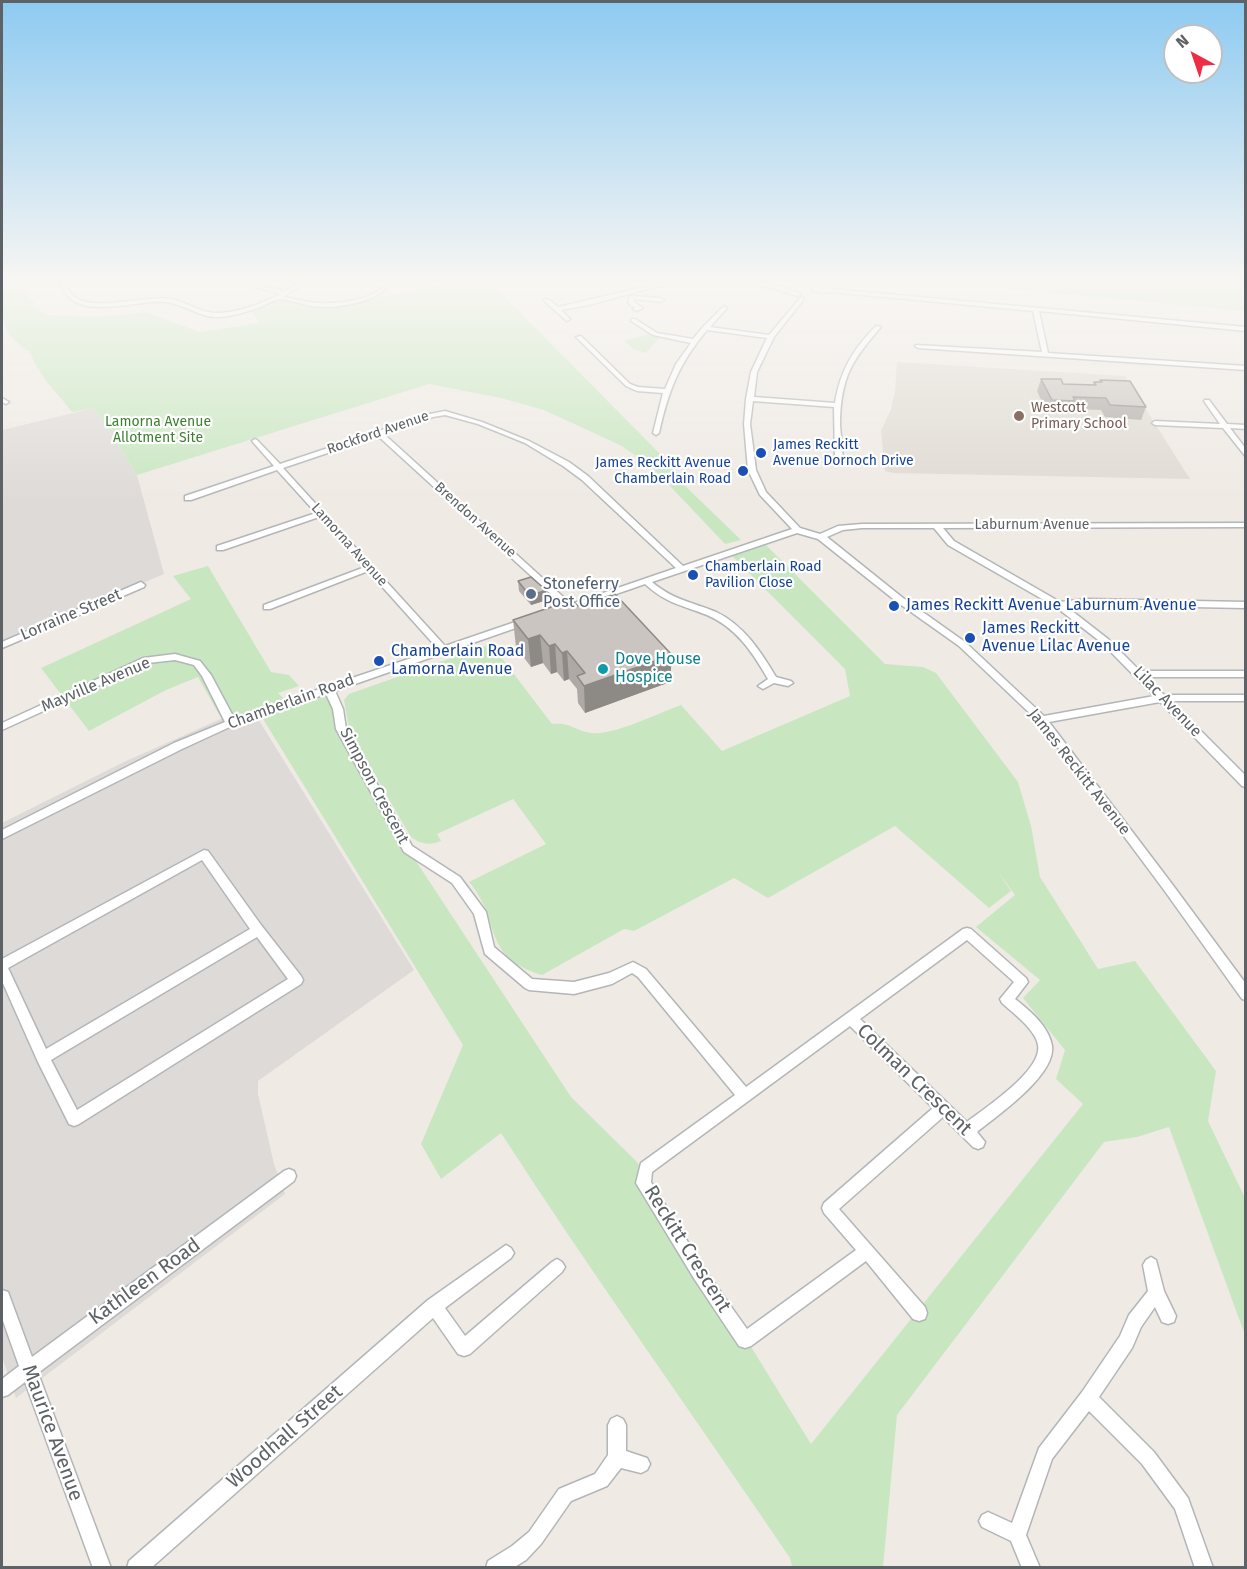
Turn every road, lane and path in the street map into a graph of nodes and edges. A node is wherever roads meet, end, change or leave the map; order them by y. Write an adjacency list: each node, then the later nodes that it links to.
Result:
1 (599, 355): 7 (street)
2 (683, 355): 7 (street)
3 (762, 355): 8 (street)
4 (853, 355): 10 (street)
5 (1063, 355): 6 (street)
6 (1245, 368)
7 (666, 391): 14 (street)
8 (749, 399): 10 (street); 24 (street)
9 (1207, 401): 12 (street)
10 (836, 405): 18 (street)
11 (1155, 423): 12 (street)
12 (1225, 426): 13 (street); 17 (street)
13 (1245, 427)
14 (646, 428)
15 (380, 433): 19 (street, Rockford Avenue); 28 (street, Rockford Avenue); 34 (street, Brendon Avenue)
16 (255, 441): 19 (street, Lamorna Avenue)
17 (1245, 455)
18 (829, 457)
19 (277, 467): 20 (street, Rockford Avenue); 21 (street, Lamorna Avenue)
20 (188, 498)
21 (321, 514): 26 (street); 27 (street, Lamorna Avenue)
22 (936, 525): 23 (street, Laburnum Avenue); 25 (street, Laburnum Avenue); 31 (street, Lilac Avenue)
23 (1245, 525)
24 (797, 530): 25 (street, James Reckitt Avenue); 28 (street)
25 (821, 537): 47 (street, James Reckitt Avenue)
26 (220, 548)
27 (370, 568): 33 (street); 38 (street, Lamorna Avenue)
28 (682, 568): 29 (street)
29 (647, 582): 34 (street); 41 (street)
30 (141, 585): 37 (street, Lorraine Street)
31 (1059, 605): 32 (street); 39 (street, Lilac Avenue)
32 (1245, 605)
33 (267, 607)
34 (570, 607): 35 (street)
35 (549, 614)
36 (538, 617): 38 (street, Chamberlain Road)
37 (2, 645)
38 (443, 649): 44 (street, Chamberlain Road)
39 (1140, 674): 40 (street); 45 (street, Lilac Avenue)
40 (1245, 674)
41 (773, 680): 42 (street); 43 (street)
42 (788, 683)
43 (763, 686)
44 (329, 689): 48 (street, Chamberlain Road); 57 (street, Simpson Crescent)
45 (1162, 698): 46 (street); 47 (street); 50 (street, Lilac Avenue)
46 (1245, 698)
47 (1042, 720): 54 (street, James Reckitt Avenue)
48 (231, 723): 49 (street, Mayville Avenue); 51 (street, Chamberlain Road)
49 (2, 727)
50 (1245, 783)
51 (2, 835)
52 (255, 926): 53 (street); 56 (street); 56 (street)
53 (2, 966): 56 (street)
54 (1245, 995)
55 (851, 1019): 57 (street, Colman Crescent); 58 (street, Colman Crescent); 59 (street, Colman Crescent)
56 (43, 1058)
57 (745, 1096): 62 (street, Reckitt Crescent)
58 (943, 1108): 59 (street, Colman Crescent); 62 (street)
59 (967, 1131): 60 (street, Colman Crescent)
60 (978, 1142)
61 (290, 1176): 71 (street, Kathleen Road)
62 (867, 1251): 69 (street)
63 (506, 1253): 68 (street, Woodhall Street)
64 (1151, 1265): 66 (street)
65 (556, 1267): 68 (street)
66 (1156, 1293): 70 (street); 73 (street)
67 (2, 1298): 71 (street, Maurice Avenue)
68 (434, 1306): 80 (street, Woodhall Street)
69 (919, 1313)
70 (1168, 1316)
71 (29, 1368): 72 (street, Kathleen Road); 79 (street, Maurice Avenue)
72 (2, 1389)
73 (1088, 1398): 78 (street); 83 (street)
74 (617, 1425): 75 (street)
75 (617, 1458): 76 (street); 81 (street)
76 (641, 1464)
77 (988, 1521): 78 (street)
78 (1017, 1535): 82 (street)
79 (102, 1568)
80 (136, 1568)
81 (495, 1568)
82 (1031, 1568)
83 (1204, 1568)

